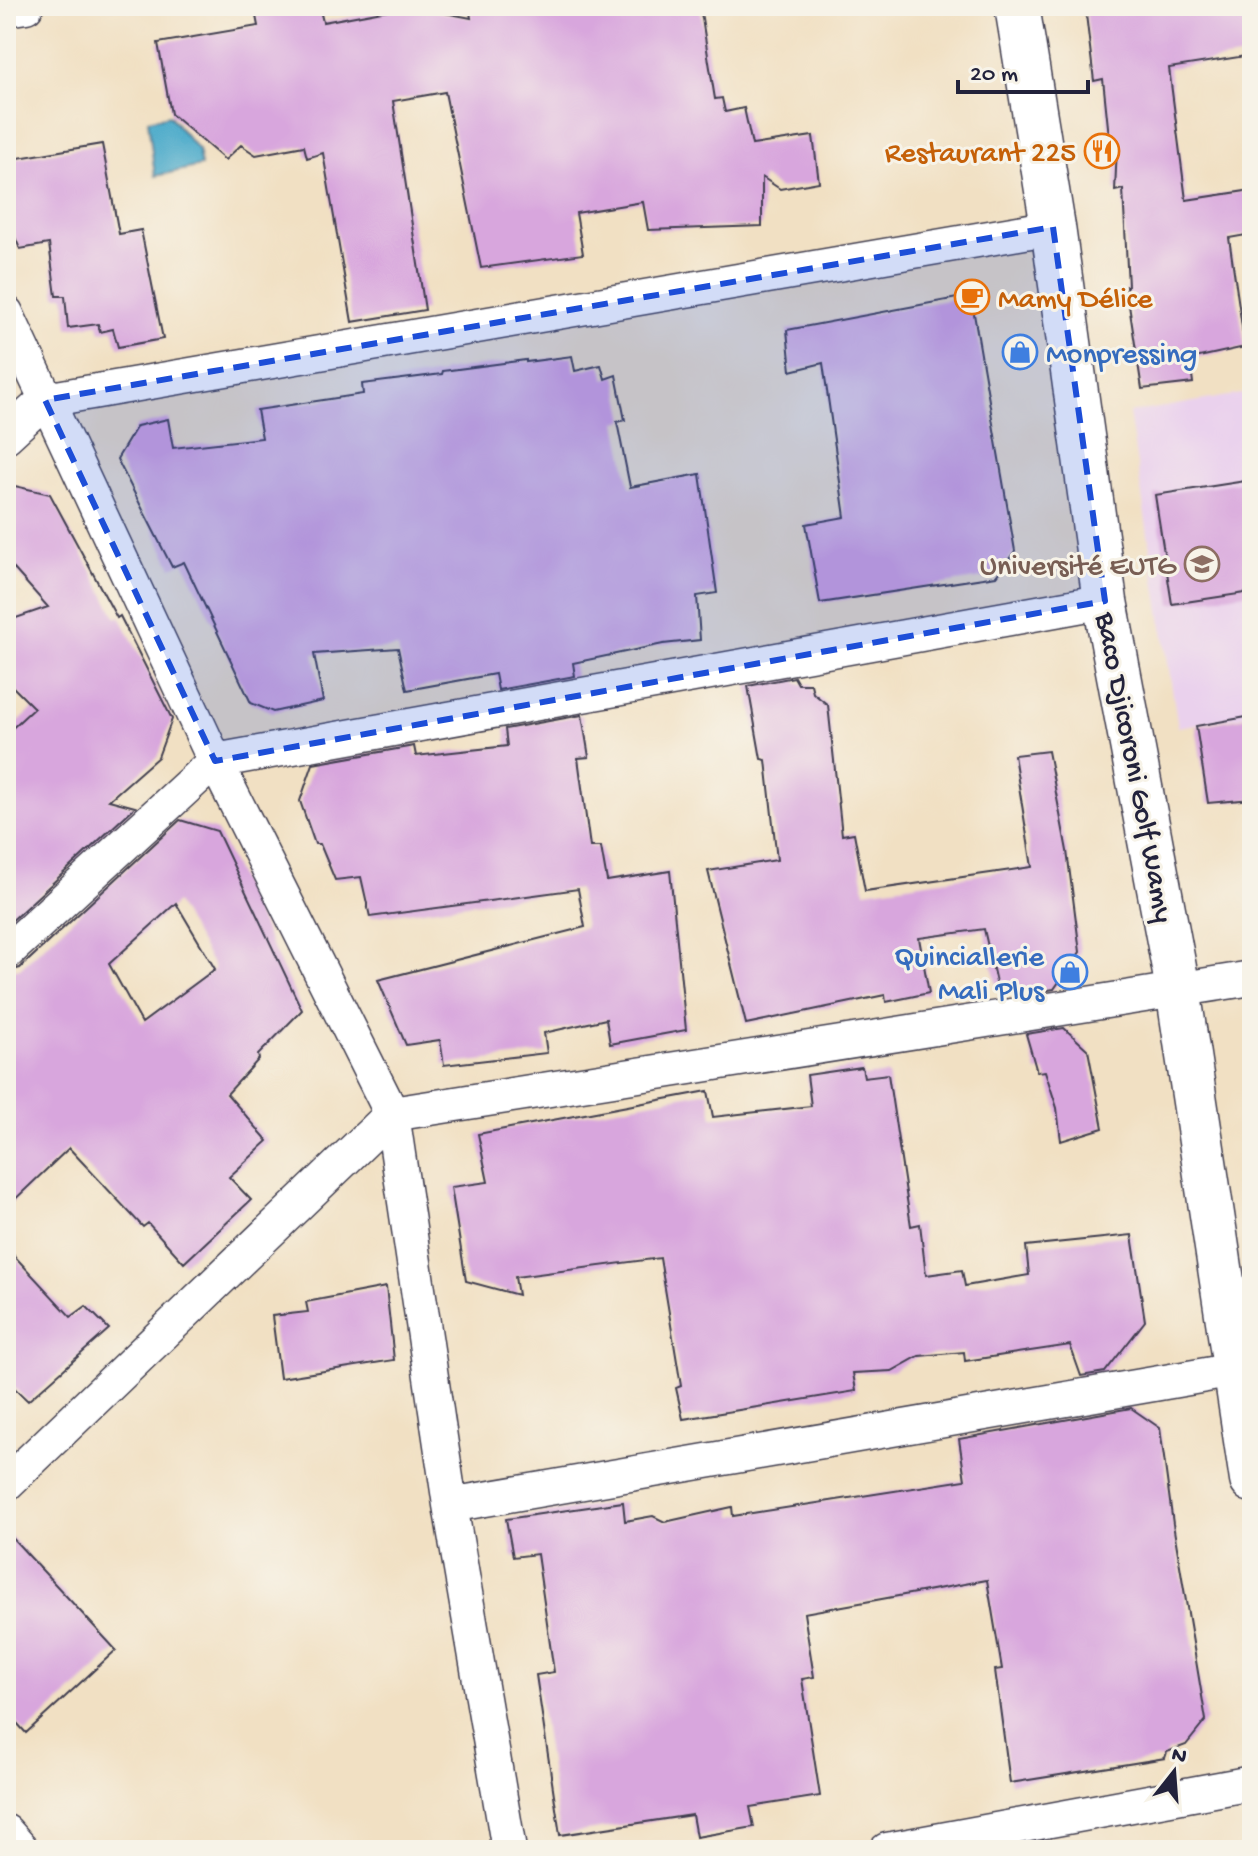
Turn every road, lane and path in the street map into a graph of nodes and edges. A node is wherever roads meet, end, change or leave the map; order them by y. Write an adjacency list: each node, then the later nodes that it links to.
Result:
1 (26, 6): 3 (street)
2 (1017, 6): 4 (street, Baco Djicoroni Golf Wamy)
3 (6, 9)
4 (1053, 227): 6 (street); 8 (street, Baco Djicoroni Golf Wamy)
5 (6, 313): 6 (street)
6 (45, 400): 7 (street); 9 (street)
7 (6, 436)
8 (1105, 601): 9 (street); 12 (street, Baco Djicoroni Golf Wamy)
9 (215, 761): 10 (street); 13 (street)
10 (6, 953)
11 (1252, 978): 12 (street)
12 (1178, 989): 13 (street); 14 (street, Baco Djicoroni Golf Wamy)
13 (392, 1114): 16 (street); 17 (street)
14 (1235, 1370): 15 (street, Baco Djicoroni Golf Wamy); 17 (street)
15 (1252, 1480)
16 (6, 1484)
17 (450, 1505): 21 (street)
18 (1252, 1783): 22 (street)
19 (6, 1832): 20 (street)
20 (22, 1850)
21 (509, 1850)
22 (887, 1850)

